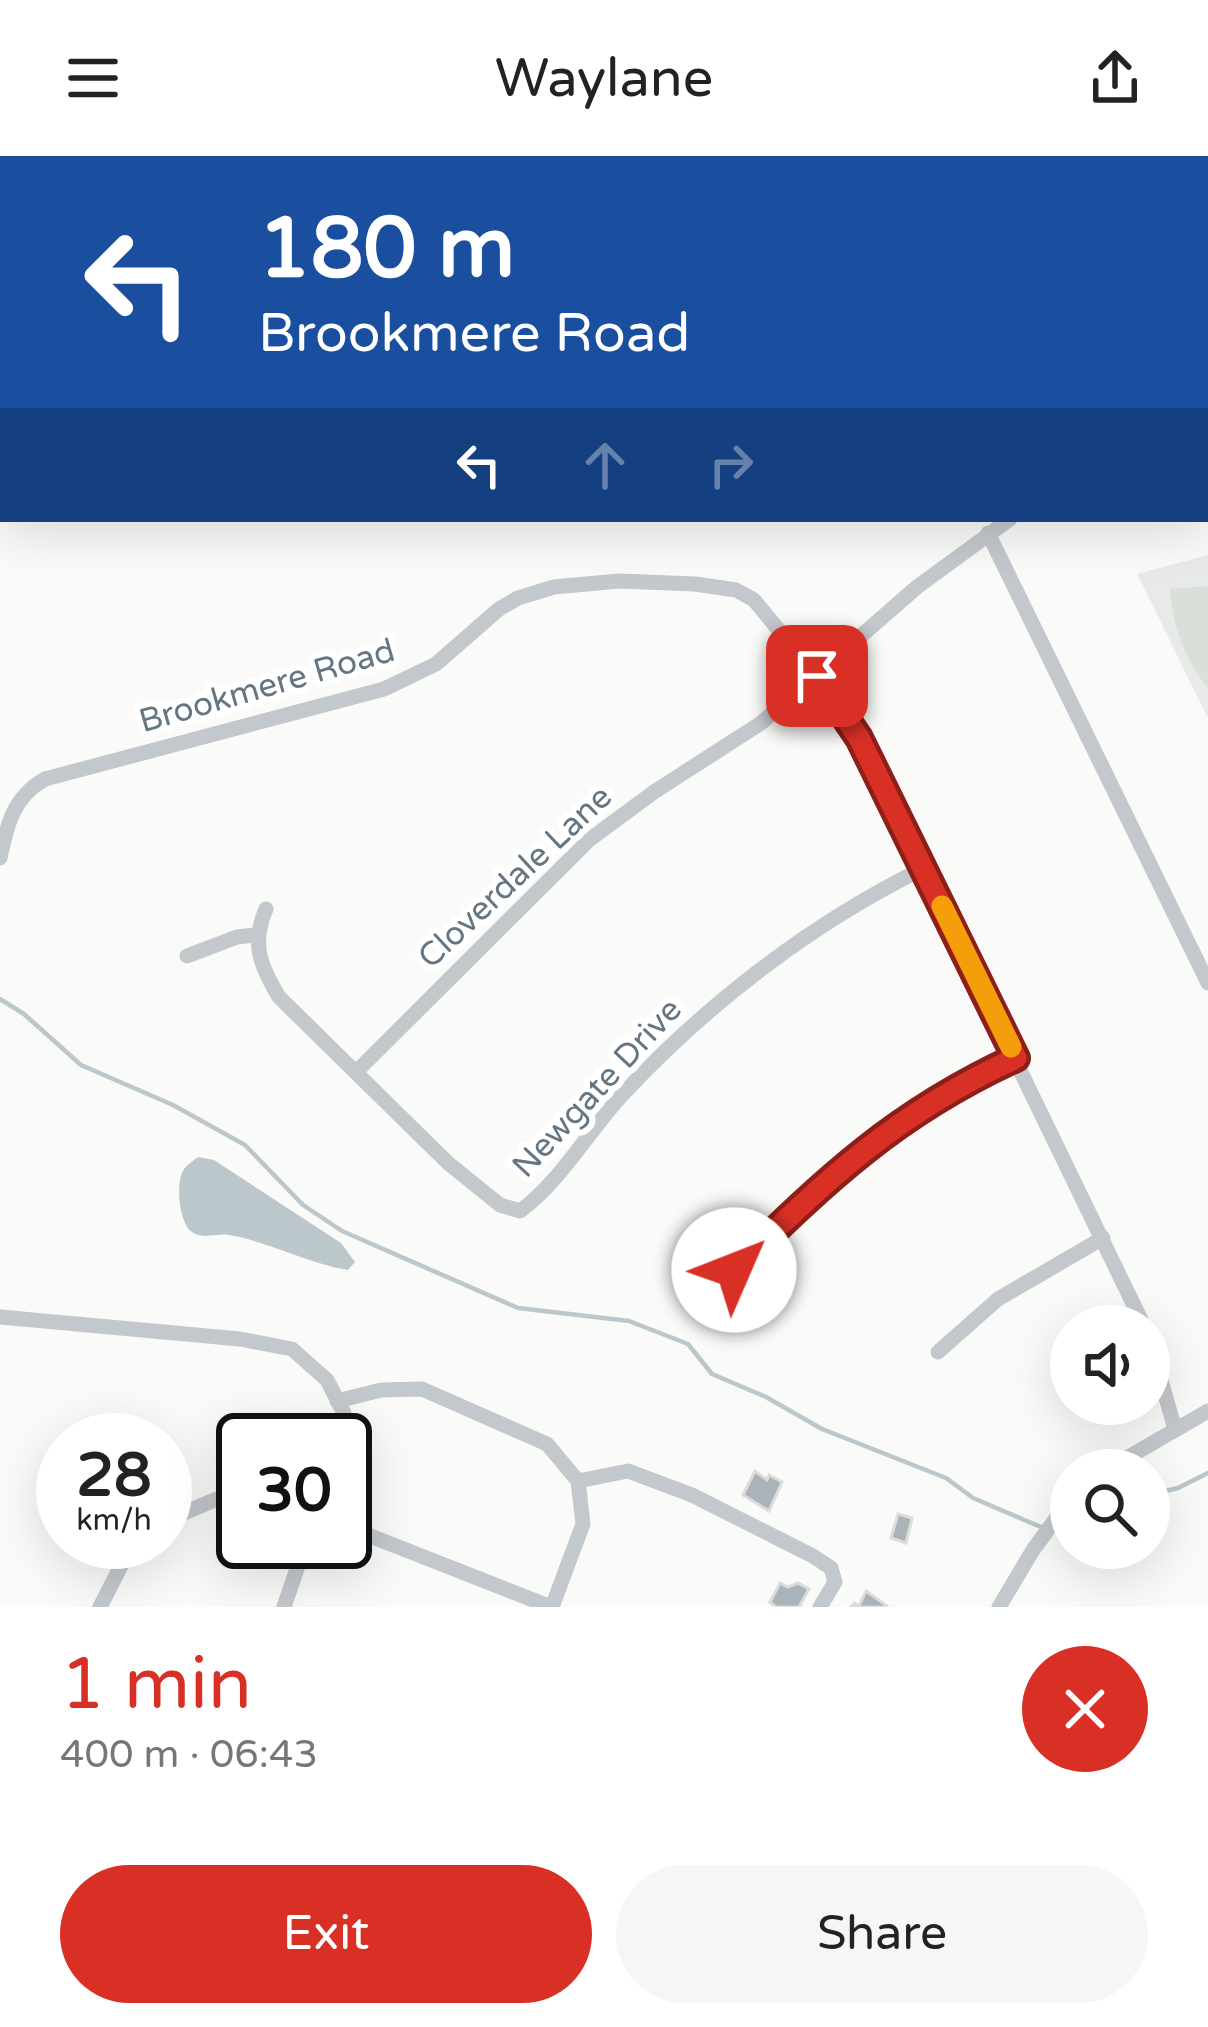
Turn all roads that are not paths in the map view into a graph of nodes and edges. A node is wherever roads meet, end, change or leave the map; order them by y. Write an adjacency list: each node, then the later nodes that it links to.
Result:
1 (793, 156): 2 (street)
2 (826, 156)
3 (1005, 522): 4 (street, Cloverdale Lane)
4 (988, 533): 5 (street, Cloverdale Lane); 11 (street)
5 (817, 676): 6 (street, Brookmere Road); 7 (street, Brookmere Road); 13 (street, Cloverdale Lane)
6 (0, 858)
7 (924, 868): 12 (street, Brookmere Road); 13 (street, Newgate Drive)
8 (266, 909): 9 (street)
9 (255, 935): 10 (street); 13 (street, Newgate Drive)
10 (187, 956)
11 (1208, 982)
12 (1016, 1058): 14 (street, Brookmere Road); 15 (street)
13 (356, 1072)
14 (1103, 1238): 16 (street, Brookmere Road); 18 (street)
15 (734, 1270)
16 (1134, 1305)
17 (0, 1317): 19 (street)
18 (938, 1352)
19 (337, 1401): 22 (street); 25 (street)
20 (1208, 1411): 23 (street)
21 (1170, 1412): 23 (street)
22 (344, 1413)
23 (1175, 1429): 24 (street)
24 (1141, 1449)
25 (578, 1481): 32 (street); 33 (street)
26 (1050, 1525): 34 (street)
27 (372, 1537): 32 (street)
28 (119, 1569): 30 (street)
29 (297, 1569): 31 (street)
30 (100, 1607)
31 (284, 1607)
32 (552, 1607)
33 (820, 1607)
34 (999, 1607)

